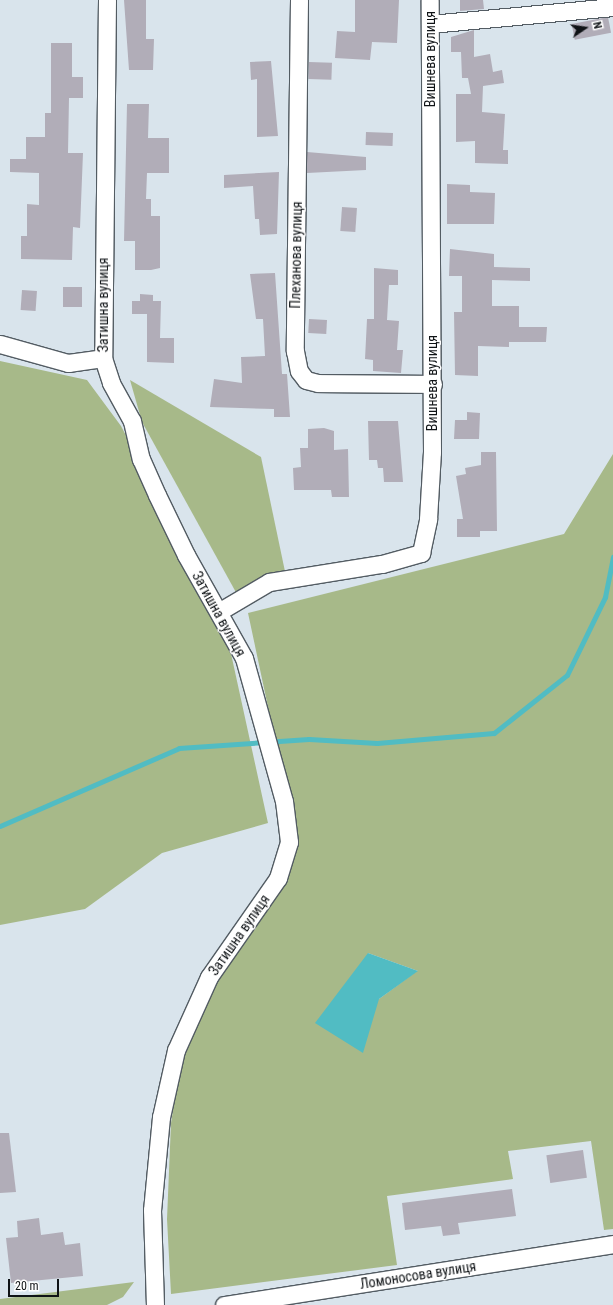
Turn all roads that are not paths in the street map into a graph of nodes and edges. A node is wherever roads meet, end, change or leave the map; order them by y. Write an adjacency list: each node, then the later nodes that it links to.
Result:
1 (107, 0): 7 (street, Затишна вулиця)
2 (299, 0): 8 (street, Плеханова вулиця)
3 (430, 0): 5 (street, Вишнева вулиця)
4 (613, 7): 5 (street)
5 (430, 24): 8 (street, Вишнева вулиця)
6 (0, 344): 7 (street)
7 (103, 358): 9 (street, Затишна вулиця)
8 (433, 384): 9 (street, Вишнева вулиця)
9 (220, 611): 12 (street, Затишна вулиця)
10 (613, 1244): 11 (street, Ломоносова вулиця)
11 (268, 1302): 13 (street, Ломоносова вулиця)
12 (155, 1305)
13 (224, 1305)

